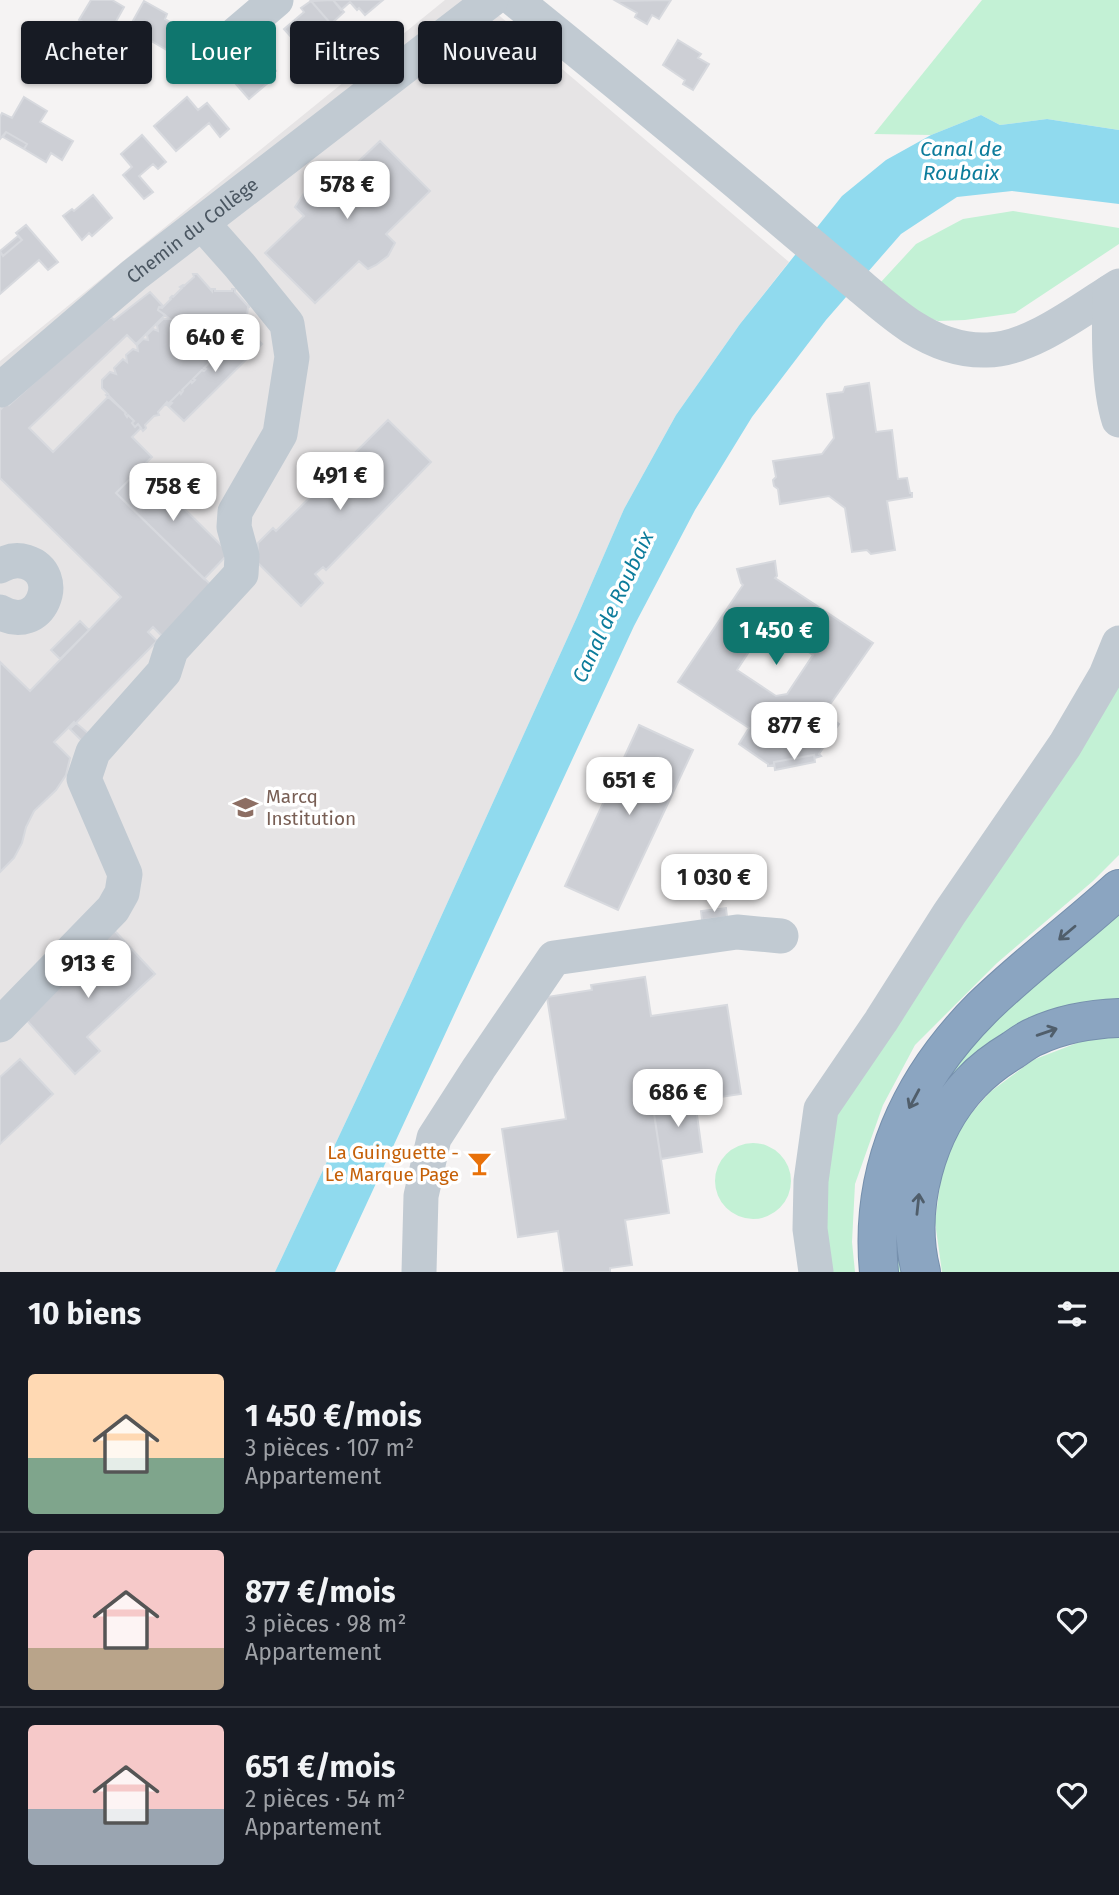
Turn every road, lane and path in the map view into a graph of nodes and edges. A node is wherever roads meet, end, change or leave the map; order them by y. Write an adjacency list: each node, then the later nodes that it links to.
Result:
1 (276, 0): 4 (street)
2 (491, 0): 5 (street, Chemin du Collège)
3 (515, 0): 6 (street)
4 (251, 21)
5 (202, 223): 7 (street, Chemin du Collège); 15 (street)
6 (1116, 279): 8 (street)
7 (0, 390)
8 (1119, 420)
9 (0, 566): 10 (street)
10 (0, 612)
11 (1119, 643): 17 (street)
12 (1119, 889): 18 (highway, one-way to 18)
13 (781, 936): 16 (street)
14 (1119, 1018): 19 (highway, one-way to 14)
15 (0, 1025)
16 (419, 1272)
17 (816, 1272)
18 (879, 1272)
19 (921, 1272)

